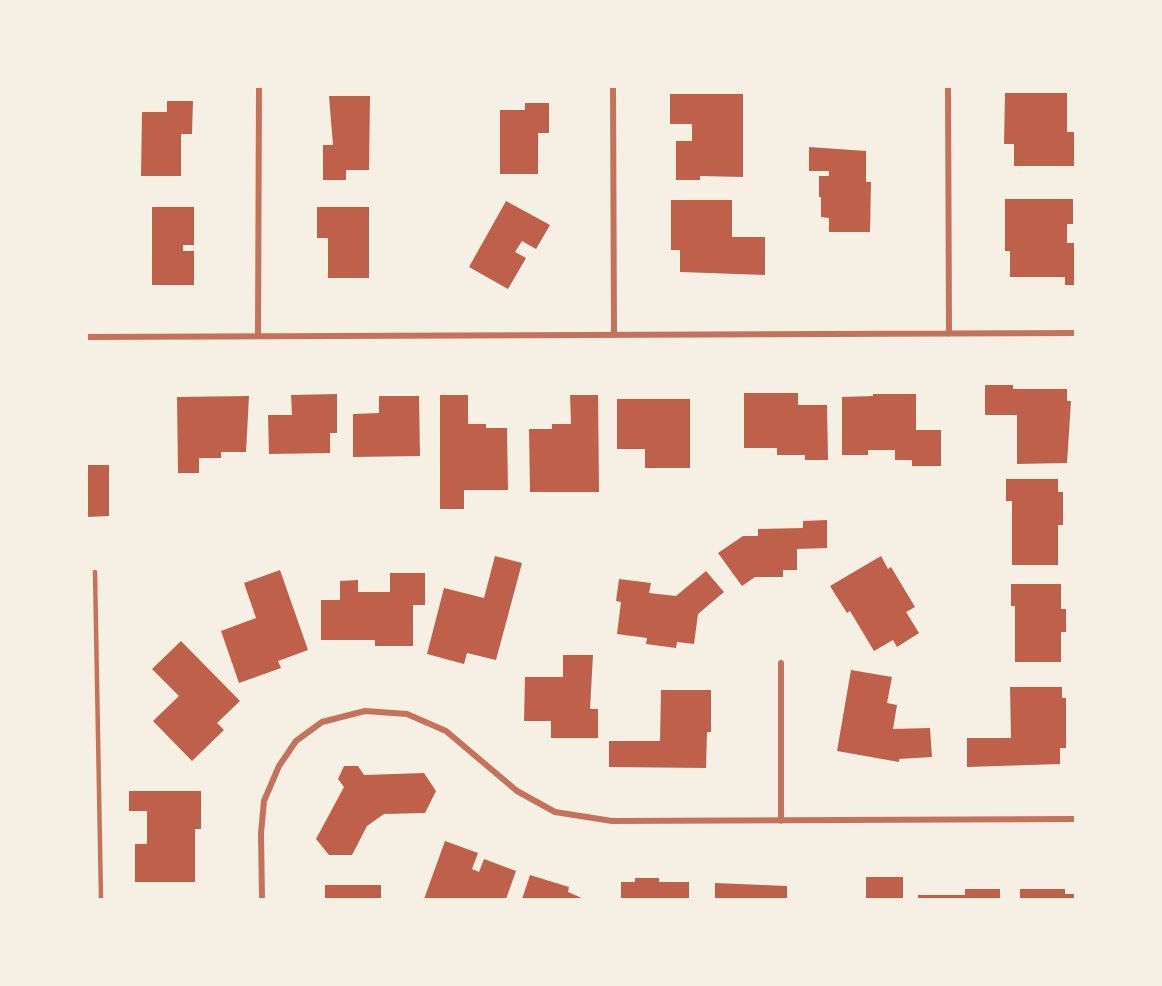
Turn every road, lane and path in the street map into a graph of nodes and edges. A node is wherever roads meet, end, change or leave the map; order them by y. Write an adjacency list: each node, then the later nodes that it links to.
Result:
1 (259, 87): 6 (street)
2 (613, 87): 7 (street)
3 (948, 87): 5 (street)
4 (1075, 333): 5 (street)
5 (950, 334): 7 (street)
6 (258, 335): 7 (street); 8 (street)
7 (614, 335)
8 (87, 337)
9 (94, 572): 13 (lane)
10 (781, 663): 12 (street)
11 (1075, 819): 12 (street)
12 (781, 821): 14 (street)
13 (101, 899)
14 (262, 899)

